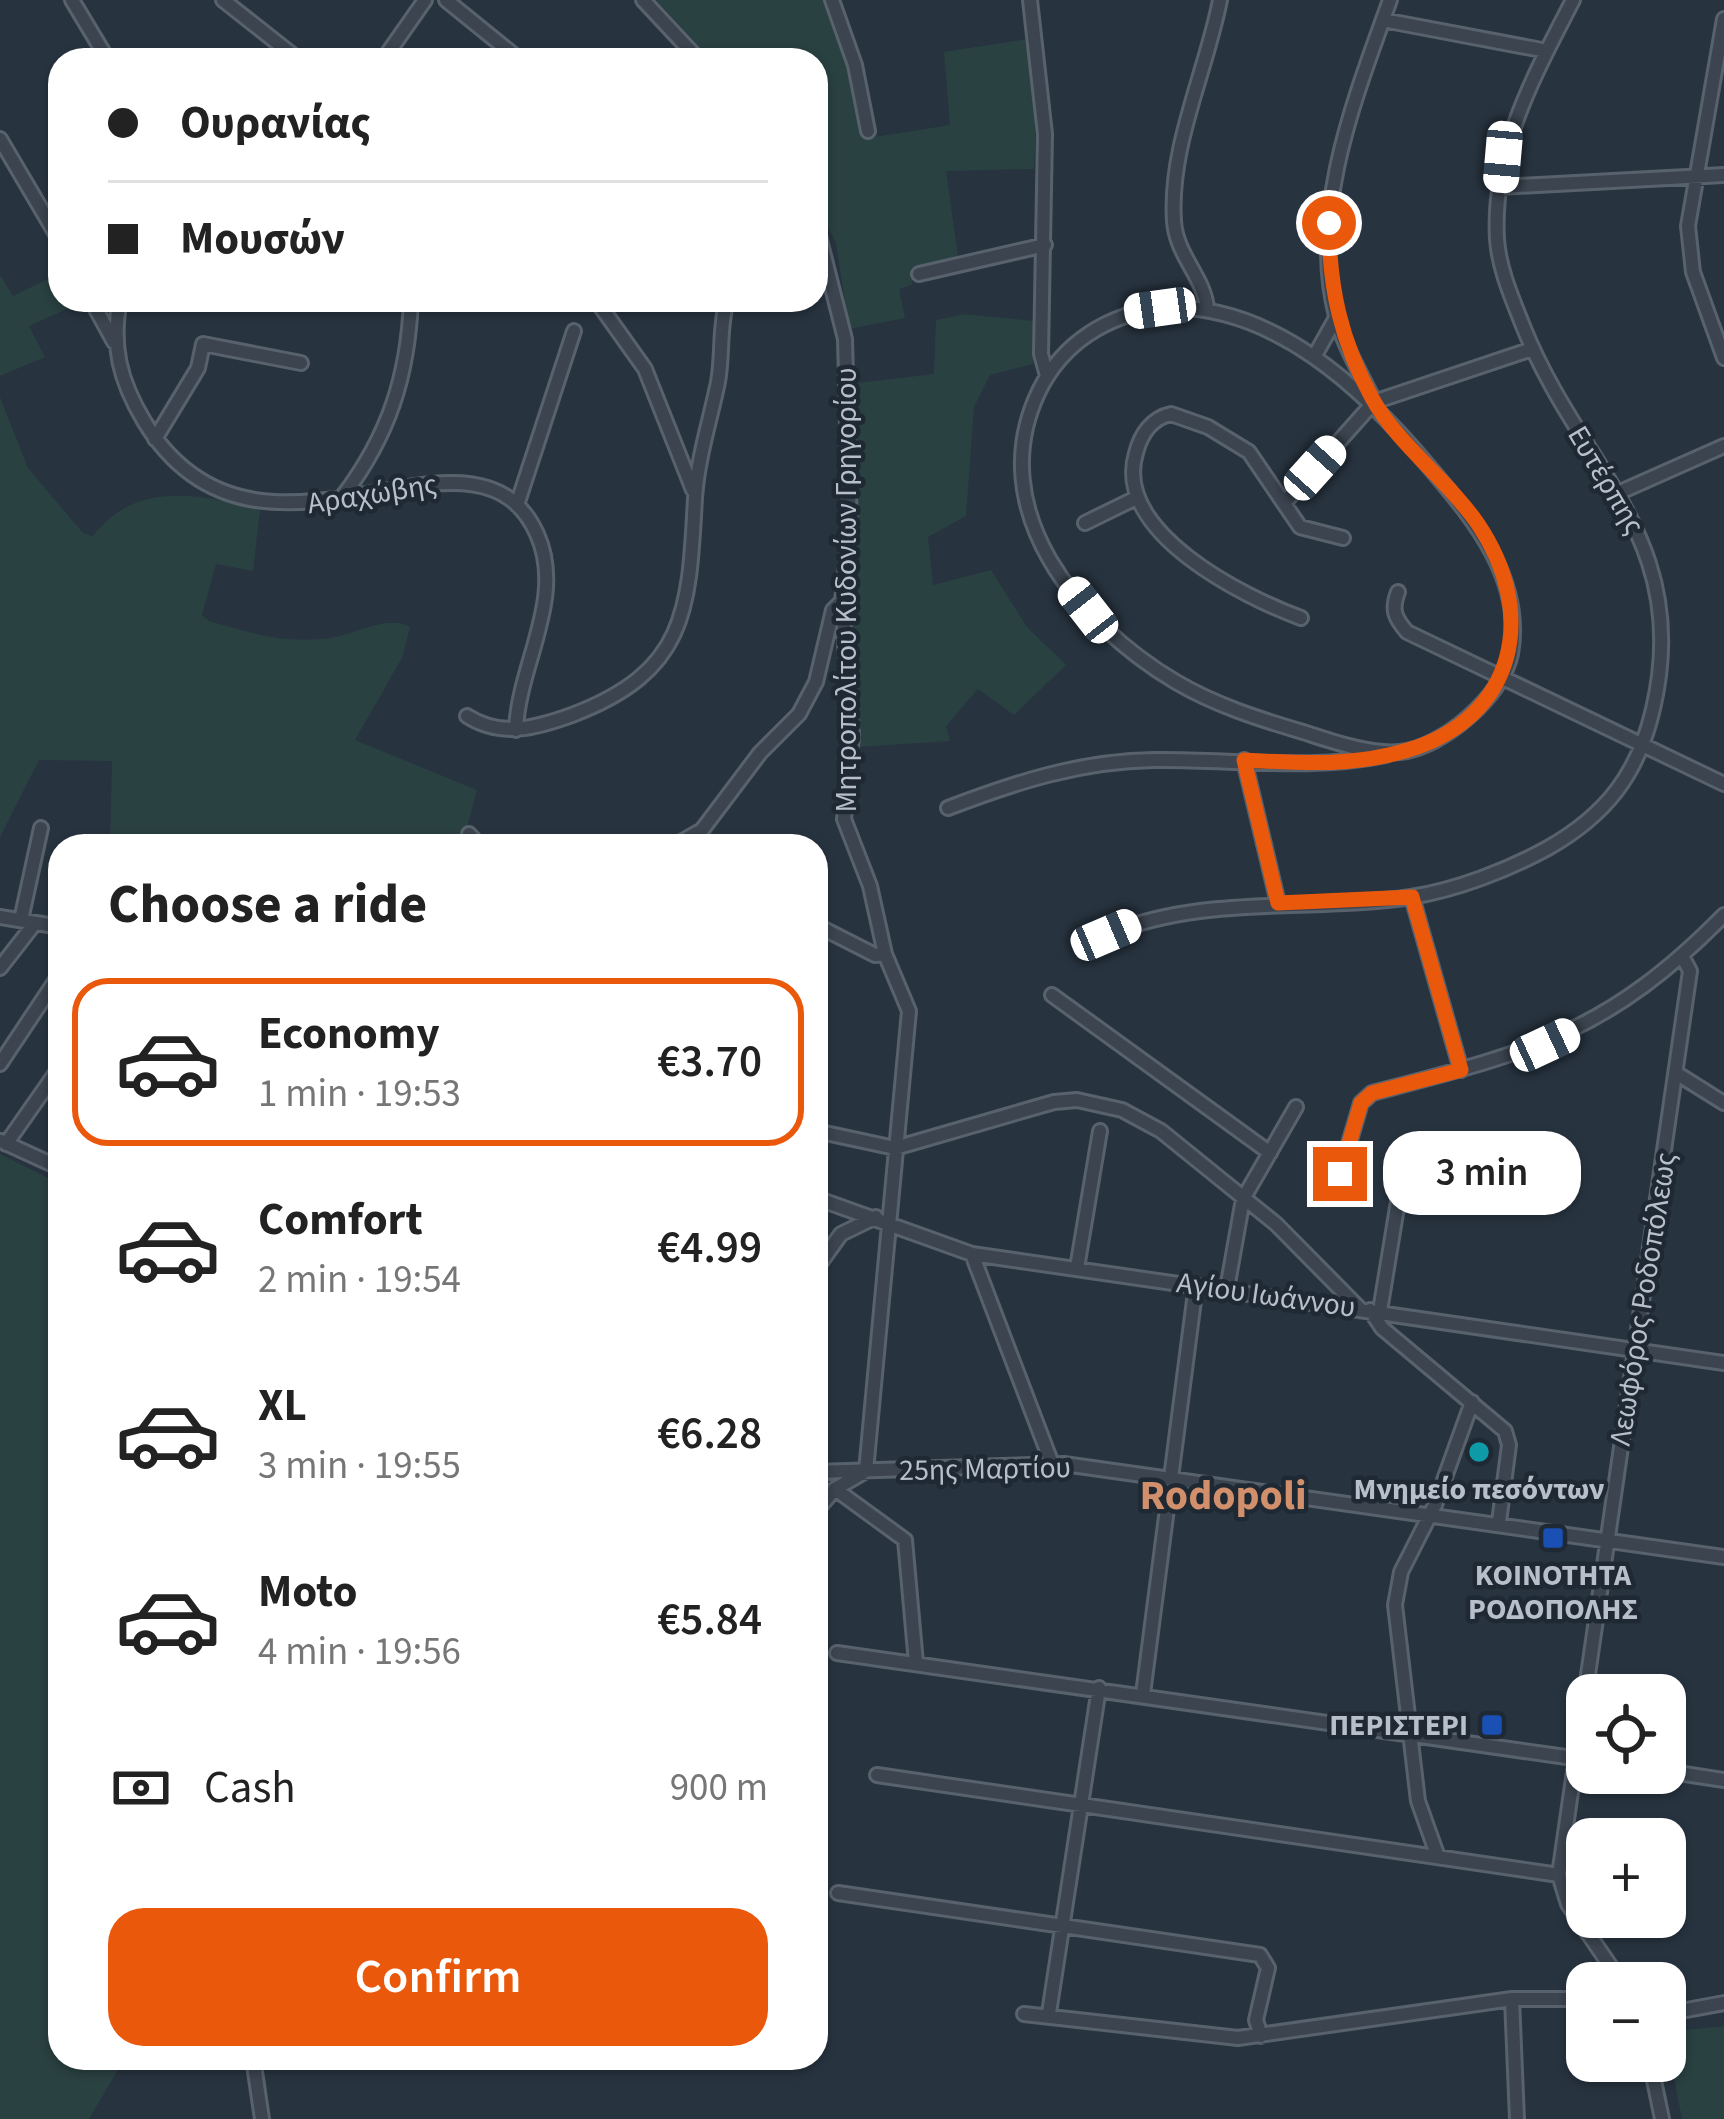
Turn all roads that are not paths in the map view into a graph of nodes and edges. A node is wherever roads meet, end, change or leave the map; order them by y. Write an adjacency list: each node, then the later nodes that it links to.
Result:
1 (72, 0): 13 (street)
2 (223, 0): 14 (street)
3 (425, 0): 15 (street)
4 (446, 0): 16 (street)
5 (643, 0): 17 (street)
6 (832, 0): 19 (street)
7 (1030, 0): 25 (street)
8 (1220, 0): 28 (street)
9 (1390, 0): 11 (street)
10 (1574, 0): 18 (street, Ευτέρπης)
11 (1382, 20): 18 (street); 34 (street)
12 (1724, 20): 21 (street)
13 (101, 48)
14 (283, 48)
15 (391, 48)
16 (505, 48)
17 (688, 48)
18 (1547, 51): 23 (street, Ευτέρπης)
19 (868, 131)
20 (0, 139): 24 (street)
21 (1694, 174): 22 (street); 23 (street); 39 (street)
22 (1724, 175)
23 (1500, 187): 37 (street, Ευτέρπης)
24 (48, 221)
25 (1046, 244): 27 (street); 41 (street)
26 (828, 272): 54 (street, Μητροπολίτου Κυδονίων Γρηγορίου)
27 (919, 274)
28 (1207, 308): 38 (street); 41 (street)
29 (97, 312): 36 (street)
30 (118, 312): 36 (street, Αραχώβης)
31 (409, 312): 47 (street)
32 (605, 312): 46 (street)
33 (722, 312): 46 (street)
34 (1336, 318): 38 (street); 42 (street)
35 (574, 331): 50 (street)
36 (114, 343): 43 (street, Αραχώβης)
37 (1532, 349): 42 (street); 45 (street, Ευτέρπης)
38 (1314, 357): 42 (street)
39 (1724, 358)
40 (301, 363): 43 (street)
41 (1047, 376): 60 (street)
42 (1374, 402): 49 (street); 56 (street)
43 (155, 439): 47 (street, Αραχώβης)
44 (1724, 446): 45 (street)
45 (1618, 493): 59 (street, Ευτέρπης)
46 (695, 496): 58 (street)
47 (342, 497): 50 (street, Αραχώβης)
48 (1138, 497): 49 (street); 51 (street); 55 (street)
49 (1286, 501): 52 (street)
50 (517, 505): 58 (street)
51 (1085, 523)
52 (1343, 538)
53 (1398, 592): 56 (street)
54 (842, 601): 65 (street); 74 (street, Μητροπολίτου Κυδονίων Γρηγορίου)
55 (1301, 618)
56 (1504, 676): 59 (street); 60 (street)
57 (467, 716): 58 (street)
58 (516, 730)
59 (1645, 745): 62 (street); 66 (street, Ευτέρπης)
60 (1399, 752): 61 (street)
61 (1244, 760): 63 (street); 67 (street)
62 (1724, 784)
63 (948, 808)
64 (41, 828): 70 (street)
65 (695, 834)
66 (1412, 897): 67 (street, Ευτέρπης); 80 (street)
67 (1278, 903): 73 (street, Ευτέρπης)
68 (1724, 915): 75 (street)
69 (0, 917): 70 (street)
70 (28, 921): 71 (street); 76 (street)
71 (48, 925)
72 (828, 931): 74 (street)
73 (1106, 935)
74 (885, 954): 88 (street, Μητροπολίτου Κυδονίων Γρηγορίου)
75 (1682, 956): 80 (street); 81 (street, Λεωφόρος Ροδοπόλεως)
76 (0, 968)
77 (48, 992): 79 (street)
78 (1052, 995): 89 (street)
79 (0, 1064)
80 (1461, 1070): 91 (street)
81 (1676, 1072): 83 (street); 102 (street, Λεωφόρος Ροδοπόλεως)
82 (48, 1083): 87 (street)
83 (1724, 1103)
84 (1296, 1107): 89 (street)
85 (1100, 1131): 98 (street)
86 (828, 1134): 88 (street)
87 (3, 1142): 90 (street)
88 (895, 1148): 93 (street); 95 (street, Μητροπολίτου Κυδονίων Γρηγορίου)
89 (1270, 1153): 93 (street)
90 (48, 1163)
91 (1340, 1174)
92 (1402, 1178): 101 (street)
93 (1243, 1198): 100 (street); 101 (street)
94 (828, 1202): 95 (street, Αγίου Ιωάννου)
95 (882, 1219): 96 (street); 97 (street, Αγίου Ιωάννου); 106 (street, Μητροπολίτου Κυδονίων Γρηγορίου)
96 (828, 1252)
97 (971, 1254): 98 (street, Αγίου Ιωάννου); 105 (street)
98 (1077, 1268): 99 (street, Αγίου Ιωάννου)
99 (1196, 1285): 100 (street, Αγίου Ιωάννου); 108 (street)
100 (1227, 1289): 101 (street, Αγίου Ιωάννου)
101 (1370, 1310): 102 (street, Αγίου Ιωάννου); 104 (street)
102 (1633, 1350): 103 (street, Αγίου Ιωάννου); 113 (street, Λεωφόρος Ροδοπόλεως)
103 (1724, 1363)
104 (1472, 1402): 111 (street); 112 (street)
105 (1052, 1464): 106 (street, 25ης Μαρτίου); 108 (street, 25ης Μαρτίου)
106 (866, 1471): 107 (street, 25ης Μαρτίου); 109 (street)
107 (828, 1472)
108 (1170, 1477): 111 (street, 25ης Μαρτίου); 119 (street)
109 (835, 1489): 110 (street); 116 (street)
110 (828, 1497)
111 (1432, 1513): 112 (street, 25ης Μαρτίου); 120 (street)
112 (1499, 1522): 113 (street, 25ης Μαρτίου)
113 (1608, 1539): 114 (street, 25ης Μαρτίου); 117 (street, Λεωφόρος Ροδοπόλεως)
114 (1724, 1557)
115 (837, 1653): 116 (street)
116 (916, 1663): 118 (street)
117 (1592, 1674)
118 (1099, 1688): 119 (street); 126 (street)
119 (1143, 1694): 120 (street)
120 (1410, 1732): 121 (street); 127 (street)
121 (1566, 1756)
122 (877, 1775): 126 (street)
123 (1686, 1775): 124 (street)
124 (1724, 1780)
125 (1575, 1794): 128 (street, Λεωφόρος Ροδοπόλεως)
126 (1077, 1804): 127 (street); 130 (street)
127 (1438, 1856): 128 (street)
128 (1559, 1876): 131 (street)
129 (838, 1893): 130 (street)
130 (1061, 1923): 136 (street); 138 (street)
131 (1608, 1962)
132 (1512, 1999): 133 (street); 138 (street); 142 (street)
133 (1566, 1999)
134 (1724, 2003): 135 (street)
135 (1686, 2010)
136 (1049, 2013): 137 (street); 138 (street)
137 (1024, 2014)
138 (1261, 2036)
139 (256, 2070): 141 (street)
140 (1654, 2082): 143 (street)
141 (262, 2119)
142 (1517, 2119)
143 (1662, 2119)

